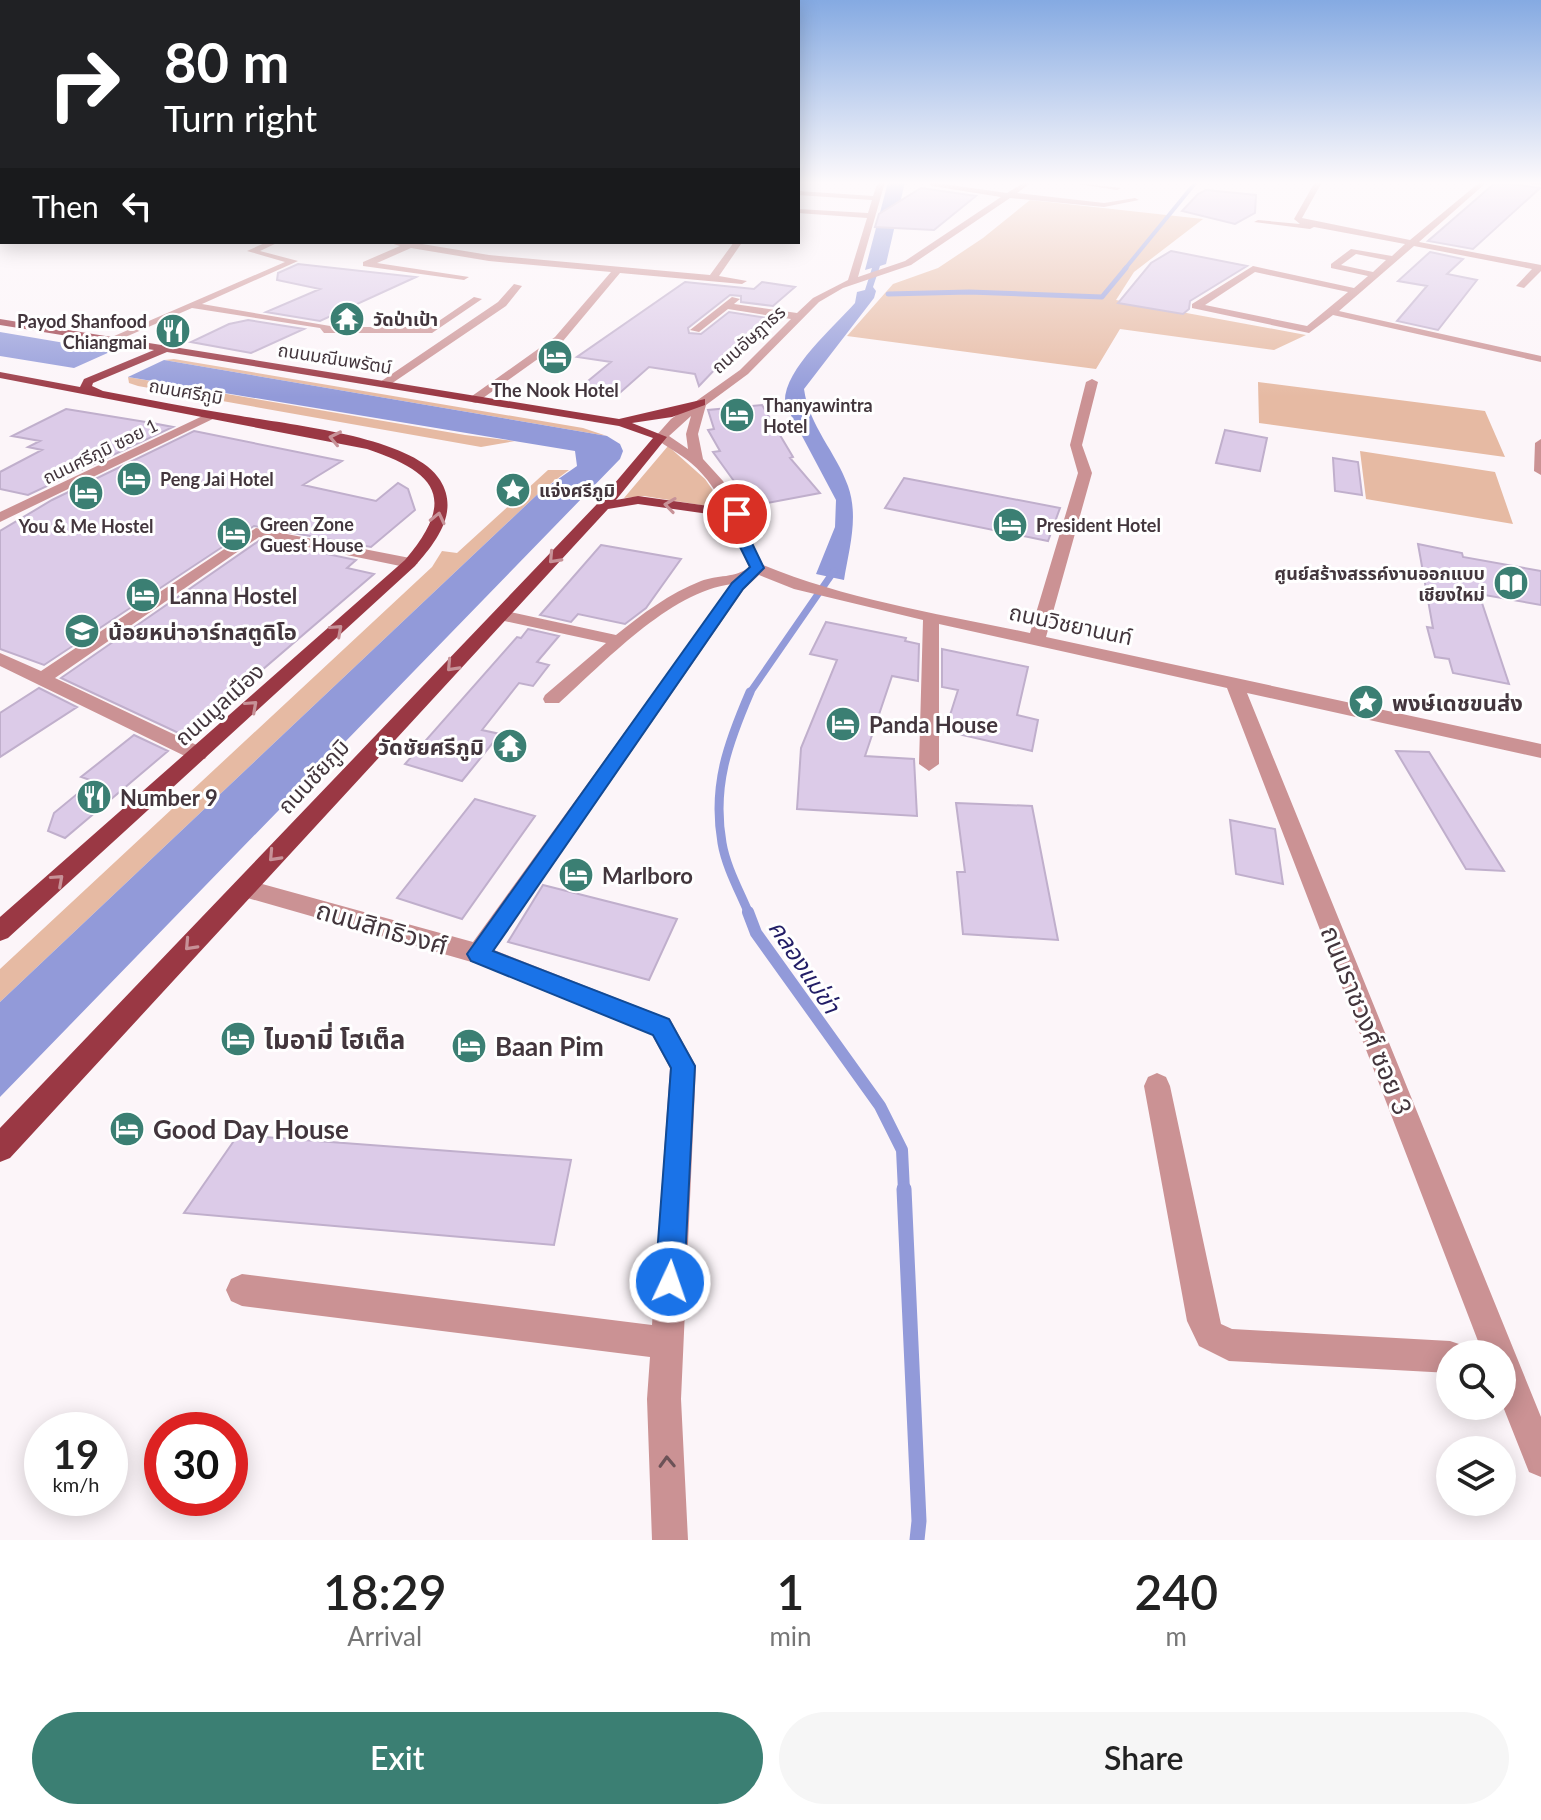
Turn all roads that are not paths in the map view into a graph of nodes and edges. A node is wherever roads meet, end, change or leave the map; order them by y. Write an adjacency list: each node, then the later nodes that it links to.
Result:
1 (263, 254): 22 (street)
2 (389, 254): 15 (street)
3 (464, 254): 13 (street)
4 (730, 254): 16 (street)
5 (861, 254): 17 (street)
6 (922, 254): 17 (street, ถนนอัษฎาธร)
7 (1350, 254): 14 (street)
8 (1368, 254): 11 (street)
9 (1399, 254): 11 (street)
10 (1470, 254): 12 (street)
11 (1393, 259): 14 (street)
12 (1540, 267): 19 (street)
13 (617, 271): 16 (street); 37 (street)
14 (1375, 275): 20 (street)
15 (464, 277)
16 (713, 278): 23 (street)
17 (852, 283): 25 (street, ถนนอัษฎาธร)
18 (517, 286): 35 (street)
19 (1521, 286)
20 (1356, 291): 24 (street); 24 (street)
21 (477, 299): 22 (street)
22 (190, 305): 28 (street)
23 (726, 306): 25 (street); 27 (street)
24 (1331, 312): 31 (street)
25 (800, 317): 38 (street, ถนนอัษฎาธร)
26 (0, 322): 28 (main road, ถนนมณีนพรัตน์)
27 (695, 330)
28 (110, 340): 29 (main road, ถนนมณีนพรัตน์)
29 (134, 344): 30 (main road, ถนนมณีนพรัตน์); 34 (main road)
30 (176, 350): 35 (main road, ถนนมณีนพรัตน์); 36 (main road)
31 (1541, 359)
32 (0, 375): 34 (main road, ถนนศรีภูมิ)
33 (1092, 382): 55 (street)
34 (40, 383): 36 (main road, ถนนศรีภูมิ)
35 (384, 384): 37 (main road, ถนนมณีนพรัตน์)
36 (98, 393): 39 (main road, ถนนศรีภูมิ)
37 (476, 399): 40 (main road, ถนนมณีนพรัตน์)
38 (701, 402): 40 (main road); 41 (street, ถนนอัษฎาธร); 44 (street)
39 (215, 415): 43 (main road, ถนนศรีภูมิ, one-way to 39); 49 (street, ถนนศรีภูมิ ซอย 1)
40 (592, 420): 41 (main road, ถนนมณีนพรัตน์); 45 (main road)
41 (661, 437): 44 (street); 45 (main road, ถนนชัยภูมิ)
42 (1541, 443): 46 (street)
43 (365, 444): 50 (main road, ถนนมูลเมือง, one-way to 43)
44 (696, 460): 48 (street)
45 (639, 463): 47 (main road, ถนนชัยภูมิ)
46 (1540, 468)
47 (603, 506): 48 (main road, one-way to 47); 52 (main road, ถนนชัยภูมิ, one-way to 52)
48 (737, 514): 51 (street)
49 (0, 518)
50 (410, 563): 57 (street); 61 (main road, ถนนมูลเมือง, one-way to 50)
51 (752, 572): 53 (street, ถนนวิชยานนท์); 54 (street); 65 (street)
52 (501, 615): 54 (street); 63 (main road, ถนนชัยภูมิ, one-way to 63)
53 (931, 618): 55 (street, ถนนวิชยานนท์); 62 (street)
54 (620, 641): 59 (street)
55 (1036, 641): 58 (street, ถนนวิชยานนท์)
56 (0, 659): 57 (street)
57 (42, 679): 61 (street)
58 (1235, 685): 60 (street, ถนนวิชยานนท์); 69 (street, ถนนราชวงศ์ ซอย 3)
59 (552, 699)
60 (1540, 751)
61 (198, 754): 64 (main road, ถนนมูลเมือง, one-way to 61)
62 (929, 764)
63 (244, 888): 65 (street, ถนนสิทธิวงศ์); 67 (main road, ถนนชัยภูมิ, one-way to 67)
64 (0, 931)
65 (478, 954): 70 (street, ถนนสิทธิวงศ์)
66 (1157, 1086): 71 (street)
67 (0, 1148)
68 (242, 1290): 70 (street)
69 (1493, 1340)
70 (667, 1343): 74 (street, ถนนสิทธิวงศ์, one-way to 70)
71 (1436, 1356)
72 (1516, 1397): 73 (street)
73 (1541, 1460)
74 (670, 1540)

